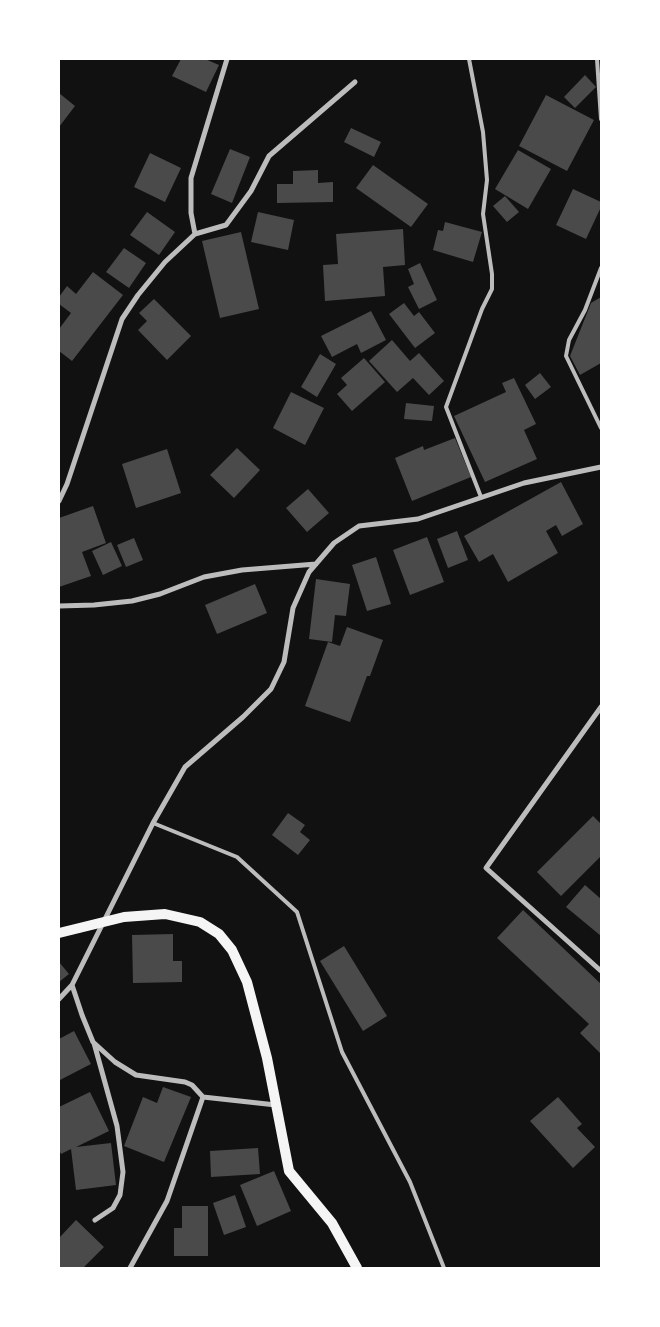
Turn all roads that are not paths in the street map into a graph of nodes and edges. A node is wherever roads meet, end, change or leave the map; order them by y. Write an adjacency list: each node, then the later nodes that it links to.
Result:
1 (228, 59): 6 (street)
2 (468, 59): 10 (lane)
3 (598, 59): 5 (lane)
4 (355, 82): 6 (street)
5 (601, 119)
6 (195, 234): 11 (street)
7 (601, 268): 8 (lane)
8 (601, 428)
9 (601, 466): 10 (street)
10 (481, 497): 12 (street)
11 (59, 501)
12 (316, 564): 13 (street); 15 (street)
13 (59, 606)
14 (601, 707): 18 (street)
15 (153, 823): 16 (street); 27 (lane)
16 (104, 921): 17 (main road); 19 (street); 23 (main road)
17 (59, 933)
18 (601, 971)
19 (72, 985): 20 (street); 21 (street)
20 (59, 999)
21 (93, 1042): 22 (street); 24 (street)
22 (203, 1097): 23 (street); 25 (street)
23 (276, 1105): 26 (main road)
24 (95, 1220)
25 (130, 1268)
26 (357, 1268)
27 (444, 1268)

